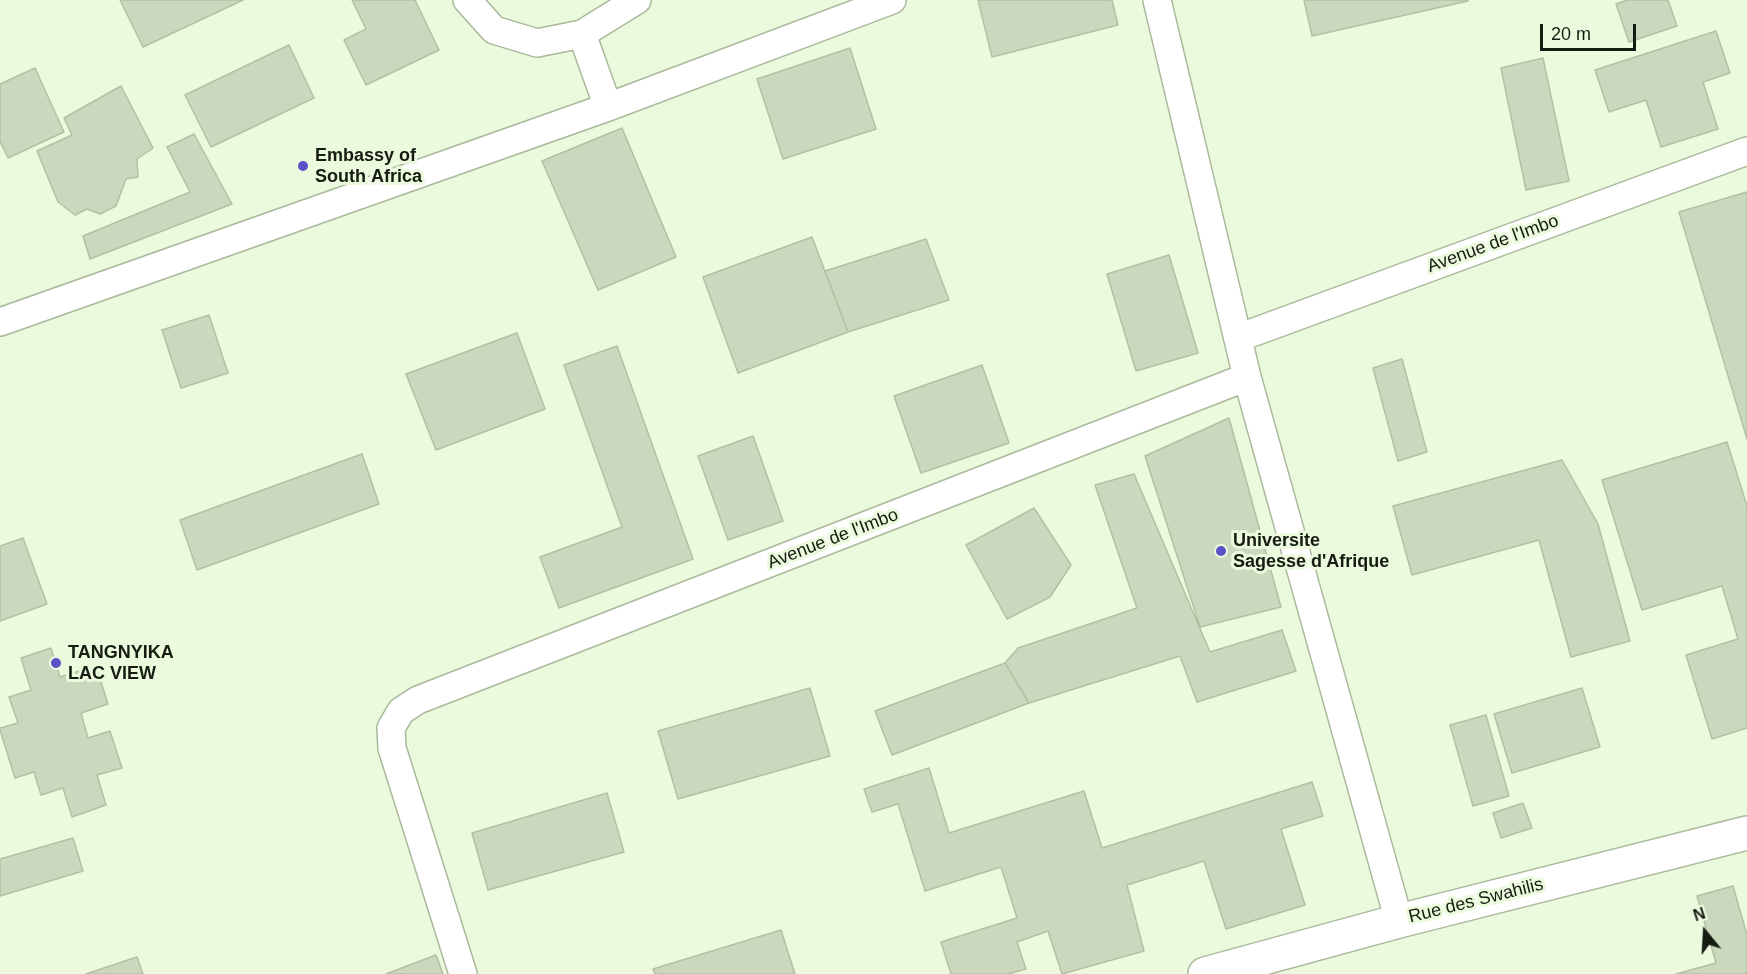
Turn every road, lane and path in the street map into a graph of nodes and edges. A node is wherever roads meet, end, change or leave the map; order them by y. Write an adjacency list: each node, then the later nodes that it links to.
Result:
1 (467, 0): 5 (street)
2 (638, 0): 5 (street)
3 (892, 0): 6 (street)
4 (1157, 0): 9 (street)
5 (582, 34): 6 (street)
6 (608, 107): 8 (street)
7 (1747, 151): 9 (street, Avenue de l'Imbo)
8 (0, 322)
9 (1238, 338): 10 (street)
10 (1247, 377): 12 (street); 13 (street, Avenue de l'Imbo)
11 (1747, 833): 12 (street, Rue des Swahilis)
12 (1399, 921): 14 (street, Rue des Swahilis)
13 (463, 974)
14 (1205, 974)

